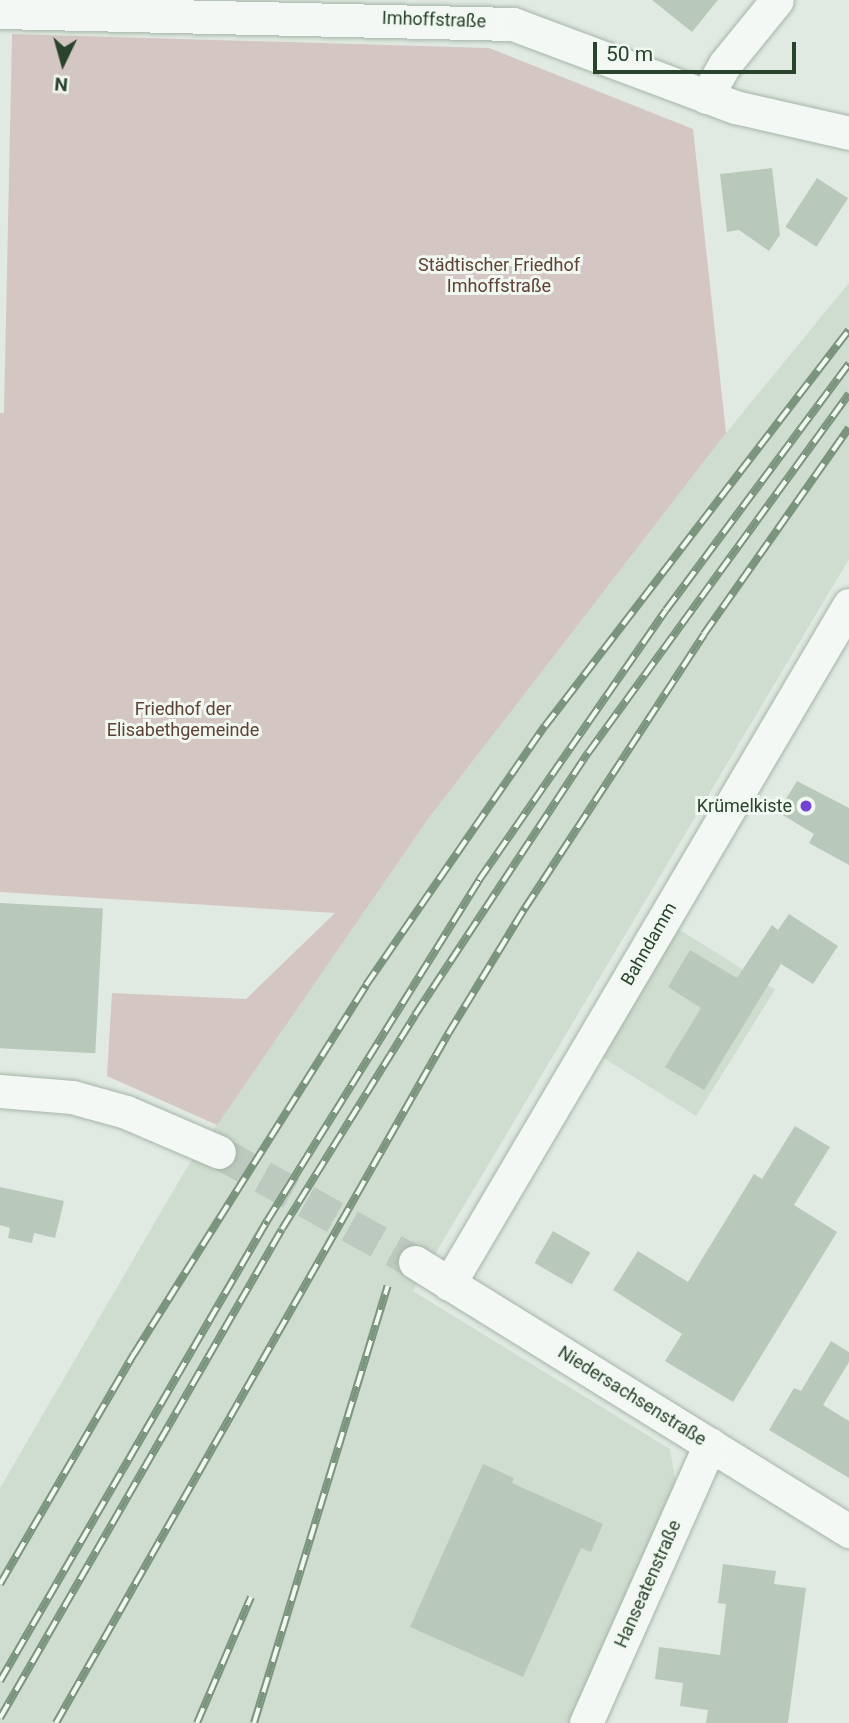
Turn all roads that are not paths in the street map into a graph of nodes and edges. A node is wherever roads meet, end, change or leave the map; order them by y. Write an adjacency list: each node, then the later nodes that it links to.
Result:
1 (777, 0): 4 (street)
2 (360, 9): 3 (street, Imhoffstraße); 4 (street, Imhoffstraße)
3 (0, 12)
4 (706, 97): 5 (street, Imhoffstraße)
5 (849, 133)
6 (849, 605): 10 (street, Bahndamm)
7 (0, 1091): 8 (street)
8 (219, 1152)
9 (415, 1262): 10 (street, Niedersachsenstraße)
10 (449, 1284): 11 (street, Niedersachsenstraße)
11 (710, 1444): 12 (street, Niedersachsenstraße); 13 (street, Hanseatenstraße)
12 (849, 1531)
13 (586, 1723)

